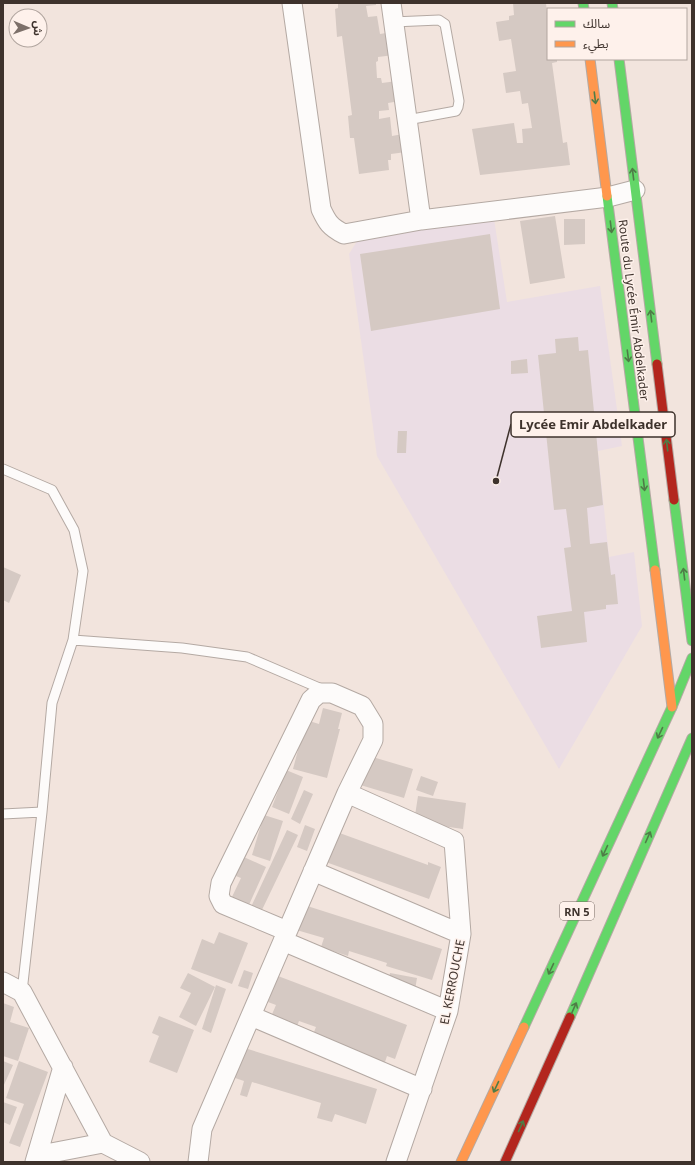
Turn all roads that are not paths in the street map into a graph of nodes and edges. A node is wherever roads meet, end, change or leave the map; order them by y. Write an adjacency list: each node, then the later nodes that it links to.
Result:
1 (292, 3): 9 (street)
2 (391, 3): 3 (street)
3 (393, 22): 6 (street); 6 (lane)
4 (590, 60): 8 (street, Route du Lycée Émir Abdelkader, one-way to 8)
5 (619, 60): 7 (street, Route du Lycée Émir Abdelkader, one-way to 5)
6 (407, 120): 9 (street)
7 (635, 190): 8 (street); 12 (street, Route du Lycée Émir Abdelkader, one-way to 7)
8 (608, 197): 9 (street); 15 (street, Route du Lycée Émir Abdelkader, one-way to 15)
9 (421, 220)
10 (3, 469): 11 (lane)
11 (73, 640): 14 (lane); 18 (lane)
12 (692, 641)
13 (692, 658): 15 (street, RN 5)
14 (332, 693): 17 (street); 22 (street)
15 (672, 707): 35 (street, RN 5, one-way to 35)
16 (692, 738): 36 (street, RN 5, one-way to 16)
17 (347, 793): 20 (street); 21 (street, EL KERROUCHE)
18 (42, 812): 19 (lane); 24 (lane)
19 (3, 814)
20 (313, 871): 21 (street); 22 (street)
21 (462, 934): 25 (street, EL KERROUCHE)
22 (285, 936): 25 (street); 26 (street)
23 (3, 982): 24 (street)
24 (22, 992): 27 (street)
25 (448, 1011): 28 (street, EL KERROUCHE)
26 (251, 1016): 28 (street); 33 (street)
27 (63, 1066): 29 (street); 30 (street)
28 (422, 1089): 34 (street, EL KERROUCHE)
29 (103, 1143): 31 (street); 32 (street)
30 (35, 1162)
31 (43, 1162)
32 (140, 1162)
33 (198, 1162)
34 (396, 1162)
35 (461, 1162)
36 (505, 1162)

